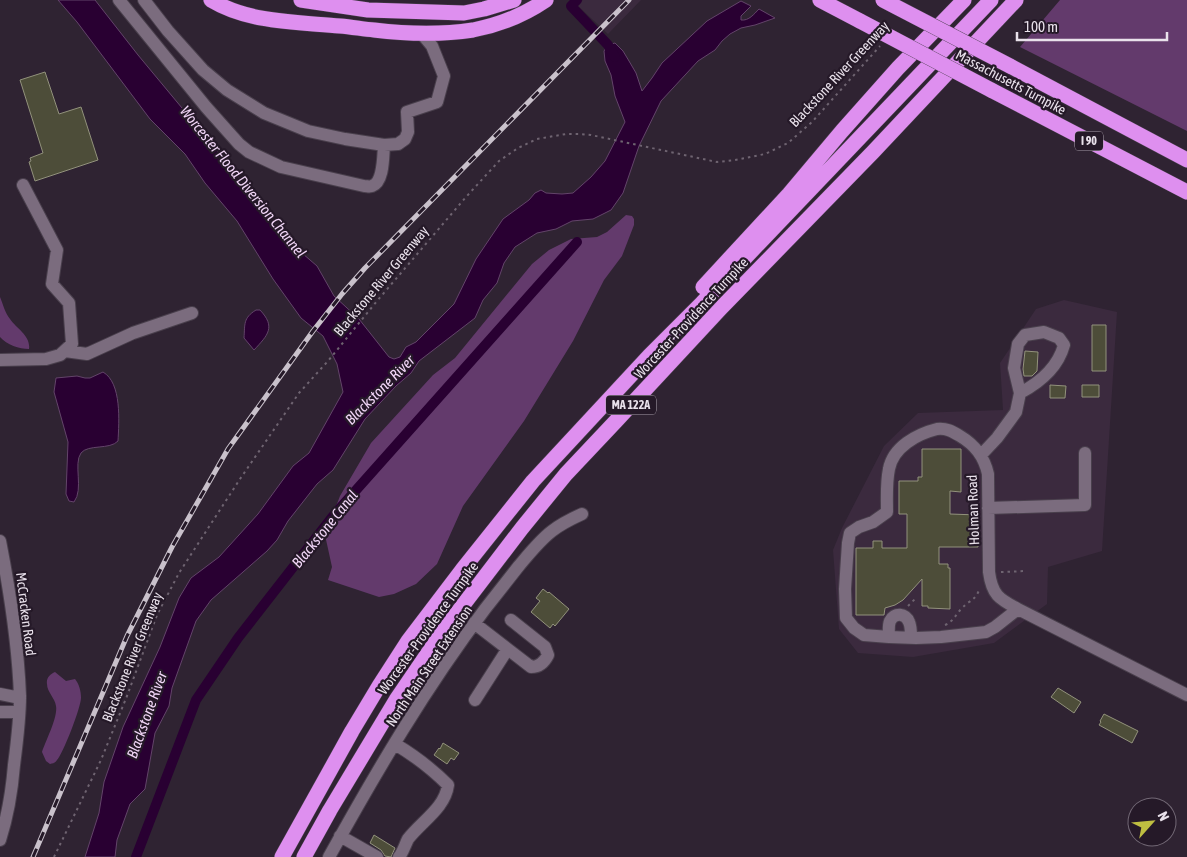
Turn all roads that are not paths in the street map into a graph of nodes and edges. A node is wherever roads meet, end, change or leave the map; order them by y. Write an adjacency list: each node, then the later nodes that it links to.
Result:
1 (119, 0): 13 (street)
2 (144, 0): 13 (street)
3 (211, 0): 12 (highway)
4 (301, 0): 5 (highway)
5 (514, 0)
6 (546, 0): 12 (highway)
7 (820, 0): 16 (highway, Massachusetts Turnpike / I 90, bridge)
8 (883, 0): 14 (highway, Massachusetts Turnpike / I 90, bridge)
9 (964, 0): 19 (highway)
10 (991, 0): 19 (highway, Worcester-Providence Turnpike / MA 122A)
11 (1016, 0): 43 (highway, Worcester-Providence Turnpike / MA 122A)
12 (422, 34): 13 (street)
13 (384, 145)
14 (1187, 160)
15 (23, 185): 18 (street)
16 (1187, 192)
17 (192, 313): 18 (street)
18 (65, 351): 20 (street)
19 (649, 356): 42 (highway, Worcester-Providence Turnpike / MA 122A)
20 (0, 360)
21 (1020, 393): 21 (street); 23 (street)
22 (1085, 453): 24 (street)
23 (981, 455): 24 (street, Holman Road); 30 (street, Holman Road)
24 (988, 508): 27 (street, Holman Road)
25 (582, 514): 29 (street, North Main Street Extension)
26 (0, 540): 35 (street, McCracken Road)
27 (1018, 609): 31 (street, Holman Road); 34 (street, Holman Road)
28 (511, 620): 32 (street)
29 (474, 624): 32 (street); 39 (street, North Main Street Extension)
30 (889, 637): 31 (street, Holman Road); 31 (street)
31 (911, 638)
32 (507, 650): 36 (street)
33 (0, 694): 35 (street)
34 (1187, 695)
35 (20, 698): 38 (street, McCracken Road)
36 (475, 700)
37 (0, 712): 38 (street)
38 (19, 712): 41 (street, McCracken Road)
39 (395, 744): 40 (street, North Main Street Extension); 46 (street)
40 (340, 836): 44 (street, North Main Street Extension); 45 (street)
41 (0, 840)
42 (282, 857)
43 (304, 857)
44 (328, 857)
45 (377, 857)
46 (399, 857)

